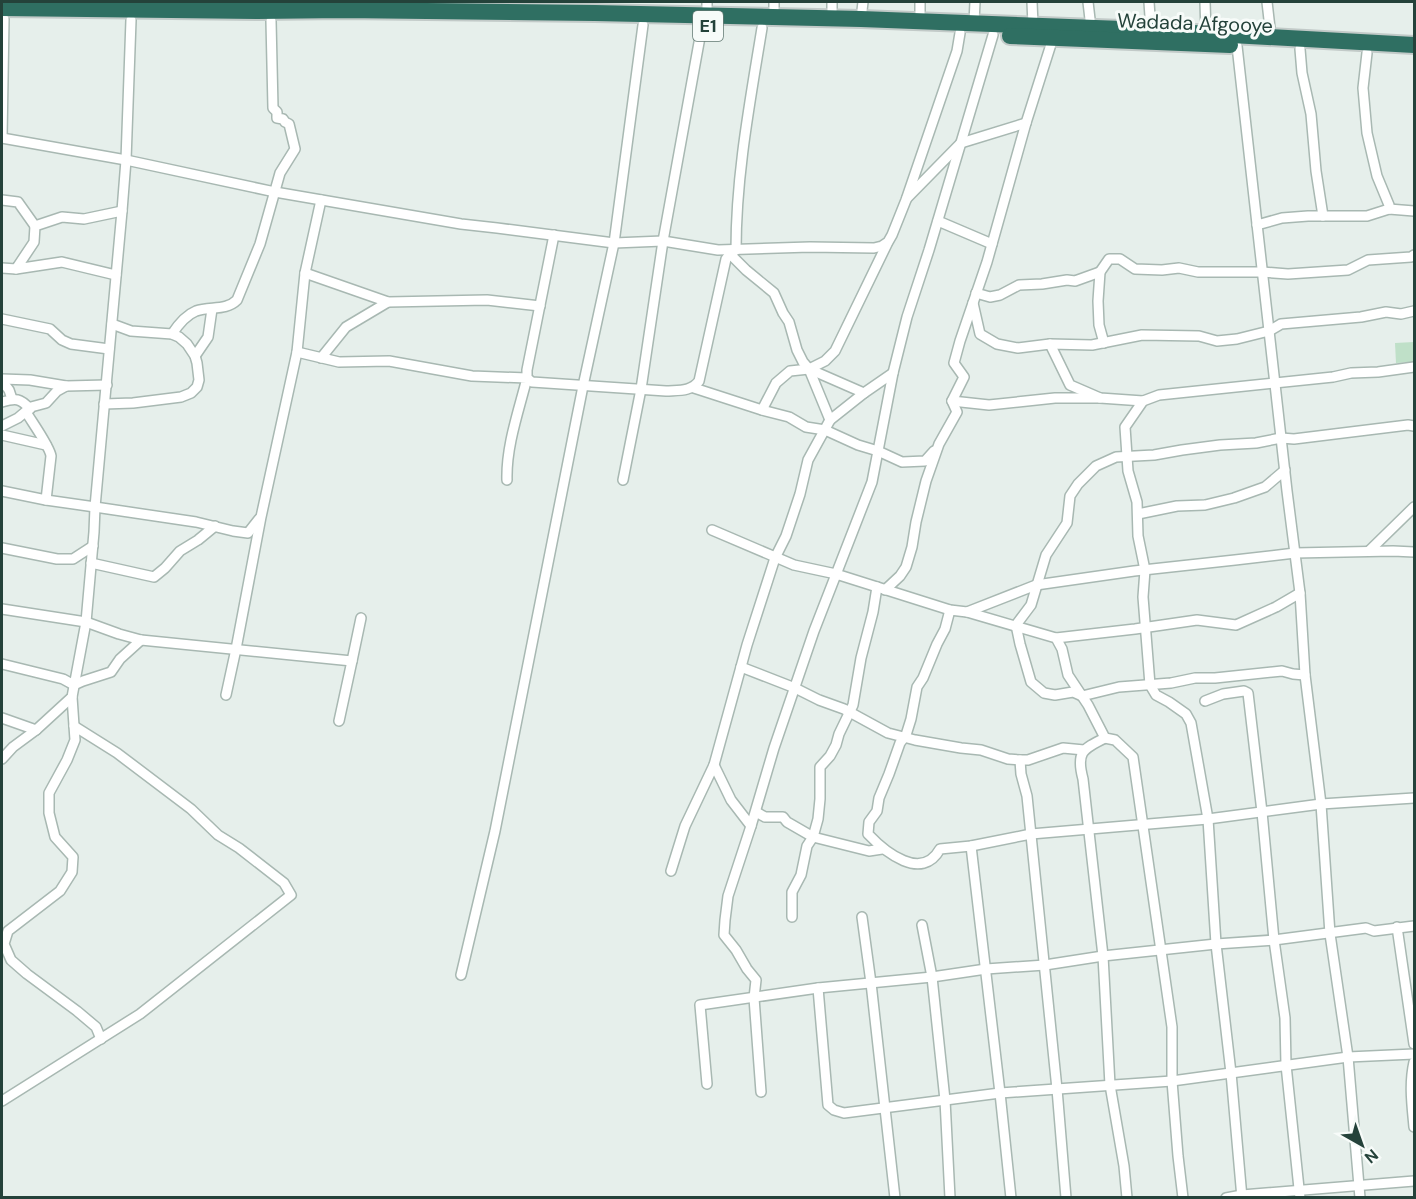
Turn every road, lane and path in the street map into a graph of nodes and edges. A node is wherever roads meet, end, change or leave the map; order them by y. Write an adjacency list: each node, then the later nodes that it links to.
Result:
1 (863, 2): 23 (street)
2 (920, 2): 25 (street)
3 (975, 2): 26 (street)
4 (1032, 2): 27 (street)
5 (1088, 2): 28 (street)
6 (1149, 2): 29 (street)
7 (1205, 2): 31 (street)
8 (1267, 2): 33 (street)
9 (102, 6): 10 (highway, Wadada Afgooye / E1); 22 (highway, Wadada Afgooye / E1)
10 (165, 6): 11 (highway, Wadada Afgooye / E1)
11 (226, 6): 18 (highway, Wadada Afgooye / E1)
12 (344, 6): 13 (highway, Wadada Afgooye / E1); 18 (highway, Wadada Afgooye / E1)
13 (403, 6): 14 (highway, Wadada Afgooye / E1)
14 (474, 7): 15 (highway, Wadada Afgooye / E1)
15 (532, 7): 16 (highway, Wadada Afgooye / E1)
16 (594, 7): 19 (highway, Wadada Afgooye / E1)
17 (832, 10): 21 (highway, Wadada Afgooye / E1); 23 (highway, Wadada Afgooye / E1)
18 (278, 11): 19 (highway, Wadada Afgooye / E1); 24 (highway, Wadada Afgooye / E1); 44 (street)
19 (646, 13): 20 (highway, Wadada Afgooye / E1); 58 (street)
20 (705, 14): 21 (highway, Wadada Afgooye / E1); 56 (street)
21 (770, 15): 30 (highway, Wadada Afgooye / E1); 60 (street)
22 (2, 16): 24 (highway, Wadada Afgooye / E1); 41 (street)
23 (861, 18): 25 (highway, Wadada Afgooye / E1)
24 (131, 20): 43 (street)
25 (920, 21): 26 (highway, Wadada Afgooye / E1)
26 (974, 22): 27 (highway, Wadada Afgooye / E1)
27 (1033, 25): 28 (highway, Wadada Afgooye / E1)
28 (1090, 28): 29 (highway, Wadada Afgooye / E1)
29 (1151, 30): 31 (highway, Wadada Afgooye / E1)
30 (960, 33): 32 (highway, Wadada Afgooye / E1); 47 (street)
31 (1206, 33): 33 (highway, Wadada Afgooye / E1)
32 (993, 35): 34 (highway, Wadada Afgooye / E1); 42 (street)
33 (1271, 37): 35 (highway, Wadada Afgooye / E1)
34 (1053, 38): 36 (highway, Wadada Afgooye / E1); 40 (street)
35 (1414, 45)
36 (1237, 46): 37 (highway, Wadada Afgooye / E1); 54 (street)
37 (1300, 49): 38 (highway, Wadada Afgooye / E1); 51 (street)
38 (1367, 53): 39 (highway, Wadada Afgooye / E1); 48 (street)
39 (1414, 56)
40 (1026, 123): 42 (street); 59 (street)
41 (2, 138): 43 (street)
42 (961, 143): 47 (street); 52 (street)
43 (126, 160): 44 (street); 49 (street)
44 (275, 192): 46 (street); 72 (street)
45 (2, 200): 53 (street)
46 (321, 200): 55 (street); 66 (street)
47 (906, 200): 57 (street)
48 (1389, 209): 50 (street); 51 (street)
49 (123, 211): 53 (street); 67 (street)
50 (1414, 211)
51 (1323, 216): 54 (street)
52 (938, 221): 59 (street); 86 (street)
53 (36, 225): 63 (street)
54 (1257, 225): 65 (street)
55 (554, 235): 58 (street); 71 (street)
56 (663, 241): 58 (street); 60 (street); 94 (street)
57 (888, 242): 60 (street); 85 (street)
58 (614, 243): 92 (street)
59 (992, 244): 68 (street)
60 (733, 252): 85 (street); 93 (street)
61 (1414, 255): 65 (street)
62 (2, 268): 63 (street)
63 (16, 269): 67 (street)
64 (1100, 272): 65 (street); 68 (street); 78 (street)
65 (1262, 272): 76 (street)
66 (305, 273): 69 (street); 81 (street)
67 (116, 275): 75 (street)
68 (976, 293): 70 (street)
69 (388, 302): 71 (street); 83 (street)
70 (973, 303): 79 (street); 98 (street)
71 (540, 306): 87 (street)
72 (212, 309): 77 (street); 82 (street)
73 (1414, 311): 76 (street)
74 (2, 319): 80 (street)
75 (112, 324): 77 (street); 80 (street)
76 (1269, 332): 78 (street); 89 (street)
77 (172, 334): 82 (street)
78 (1104, 343): 79 (street)
79 (1050, 344): 96 (street)
80 (109, 349): 90 (street)
81 (297, 352): 83 (street); 122 (street)
82 (195, 356): 101 (street)
83 (321, 358): 87 (street)
84 (1414, 367): 89 (street)
85 (809, 369): 95 (street); 103 (street); 104 (street)
86 (893, 373): 95 (street); 112 (street)
87 (528, 378): 92 (street); 115 (street)
88 (2, 380): 91 (street); 97 (street)
89 (1275, 383): 99 (street); 109 (street)
90 (107, 385): 91 (street); 101 (street)
91 (66, 386): 102 (street)
92 (583, 386): 94 (street); 195 (street)
93 (694, 388): 94 (street); 103 (street)
94 (641, 389): 116 (street)
95 (864, 393): 104 (street)
96 (1100, 398): 98 (street); 99 (street)
97 (12, 399): 100 (street); 102 (street)
98 (952, 401): 110 (street)
99 (1143, 401): 113 (street)
100 (2, 402)
101 (104, 404): 119 (street)
102 (28, 410): 105 (street); 111 (street)
103 (762, 410): 107 (street)
104 (830, 420): 107 (street)
105 (2, 426)
106 (1414, 426): 109 (street)
107 (825, 430): 112 (street); 130 (street)
108 (2, 435): 111 (street)
109 (1281, 438): 113 (street); 114 (street)
110 (939, 444): 112 (street); 135 (street)
111 (46, 445): 118 (street)
112 (878, 451): 133 (street)
113 (1128, 456): 121 (street); 134 (street)
114 (1285, 470): 121 (street); 128 (street)
115 (507, 480)
116 (623, 480)
117 (2, 491): 118 (street)
118 (46, 500): 119 (street)
119 (95, 507): 123 (street); 125 (street)
120 (1414, 507): 127 (street)
121 (1138, 514): 132 (street)
122 (261, 517): 123 (street); 146 (street)
123 (215, 526): 131 (street)
124 (712, 530): 130 (street)
125 (93, 546): 126 (street); 131 (street)
126 (2, 548)
127 (1369, 551): 128 (street); 129 (street)
128 (1295, 552): 132 (street); 136 (street)
129 (1414, 552)
130 (776, 558): 133 (street); 149 (street)
131 (91, 563): 141 (street)
132 (1145, 570): 134 (street); 143 (street)
133 (836, 574): 135 (street); 153 (street)
134 (1036, 585): 139 (street); 142 (street)
135 (881, 588): 138 (street); 158 (street)
136 (1300, 593): 143 (street); 150 (street)
137 (2, 609): 141 (street)
138 (950, 610): 139 (street); 163 (street)
139 (967, 612): 142 (street)
140 (361, 618): 147 (street)
141 (86, 622): 145 (street); 151 (street)
142 (1016, 625): 144 (street); 155 (street)
143 (1145, 627): 144 (street); 152 (street)
144 (1056, 638): 155 (street)
145 (141, 640): 146 (street); 151 (street)
146 (236, 649): 147 (street); 154 (street)
147 (351, 661): 160 (street)
148 (2, 664): 151 (street)
149 (741, 667): 153 (street); 168 (street)
150 (1305, 675): 152 (street); 170 (street)
151 (74, 685): 156 (street)
152 (1150, 685): 155 (street); 173 (street)
153 (795, 688): 158 (street); 171 (street)
154 (226, 695)
155 (1082, 696): 164 (street)
156 (72, 697): 161 (street); 162 (street)
157 (1205, 701): 172 (street)
158 (850, 712): 163 (street); 178 (street)
159 (2, 718): 162 (street)
160 (339, 721)
161 (74, 726): 189 (street); 200 (street)
162 (36, 730): 166 (street)
163 (904, 737): 167 (street); 180 (street)
164 (1105, 738): 165 (street); 174 (street)
165 (1084, 750): 167 (street); 176 (street)
166 (2, 759)
167 (1020, 760): 177 (street)
168 (714, 765): 175 (street); 181 (street)
169 (1414, 798): 170 (street)
170 (1321, 804): 172 (street); 187 (street)
171 (756, 812): 175 (street); 178 (street)
172 (1262, 812): 173 (street); 188 (street)
173 (1208, 819): 174 (street); 190 (street)
174 (1143, 824): 176 (street); 191 (street)
175 (752, 826): 199 (street)
176 (1088, 829): 177 (street); 192 (street)
177 (1031, 834): 179 (street); 193 (street)
178 (813, 837): 180 (street); 182 (street)
179 (971, 846): 180 (street); 194 (street)
180 (882, 849)
181 (671, 871)
182 (792, 917)
183 (862, 917): 197 (street)
184 (922, 925): 196 (street)
185 (1414, 926): 186 (street)
186 (1397, 927): 187 (street); 201 (street)
187 (1330, 934): 188 (street); 203 (street)
188 (1274, 940): 190 (street); 205 (street)
189 (2, 944): 200 (street)
190 (1216, 944): 191 (street); 206 (street)
191 (1161, 950): 192 (street); 207 (street)
192 (1102, 956): 193 (street); 209 (street)
193 (1045, 965): 194 (street); 210 (street)
194 (986, 969): 196 (street); 212 (street)
195 (461, 975)
196 (932, 977): 197 (street); 213 (street)
197 (871, 983): 198 (street); 215 (street)
198 (818, 988): 199 (street); 215 (street)
199 (754, 998): 208 (street); 211 (street)
200 (101, 1039): 214 (street)
201 (1414, 1044)
202 (1414, 1054): 203 (street)
203 (1348, 1057): 205 (street); 218 (street)
204 (1414, 1062): 216 (street)
205 (1286, 1065): 206 (street); 219 (street)
206 (1231, 1073): 207 (street); 220 (street)
207 (1172, 1081): 209 (street); 226 (street)
208 (707, 1084)
209 (1110, 1085): 210 (street); 225 (street)
210 (1057, 1089): 212 (street); 224 (street)
211 (761, 1092)
212 (1000, 1094): 213 (street); 223 (street)
213 (945, 1100): 215 (street); 222 (street)
214 (2, 1101)
215 (884, 1109): 221 (street)
216 (1414, 1127)
217 (1414, 1181): 218 (street)
218 (1359, 1186): 219 (street); 228 (street)
219 (1299, 1194): 220 (street)
220 (1242, 1196): 227 (street)
221 (895, 1197)
222 (951, 1197)
223 (1011, 1197)
224 (1066, 1197)
225 (1127, 1197)
226 (1183, 1197)
227 (1226, 1197)
228 (1360, 1197)

